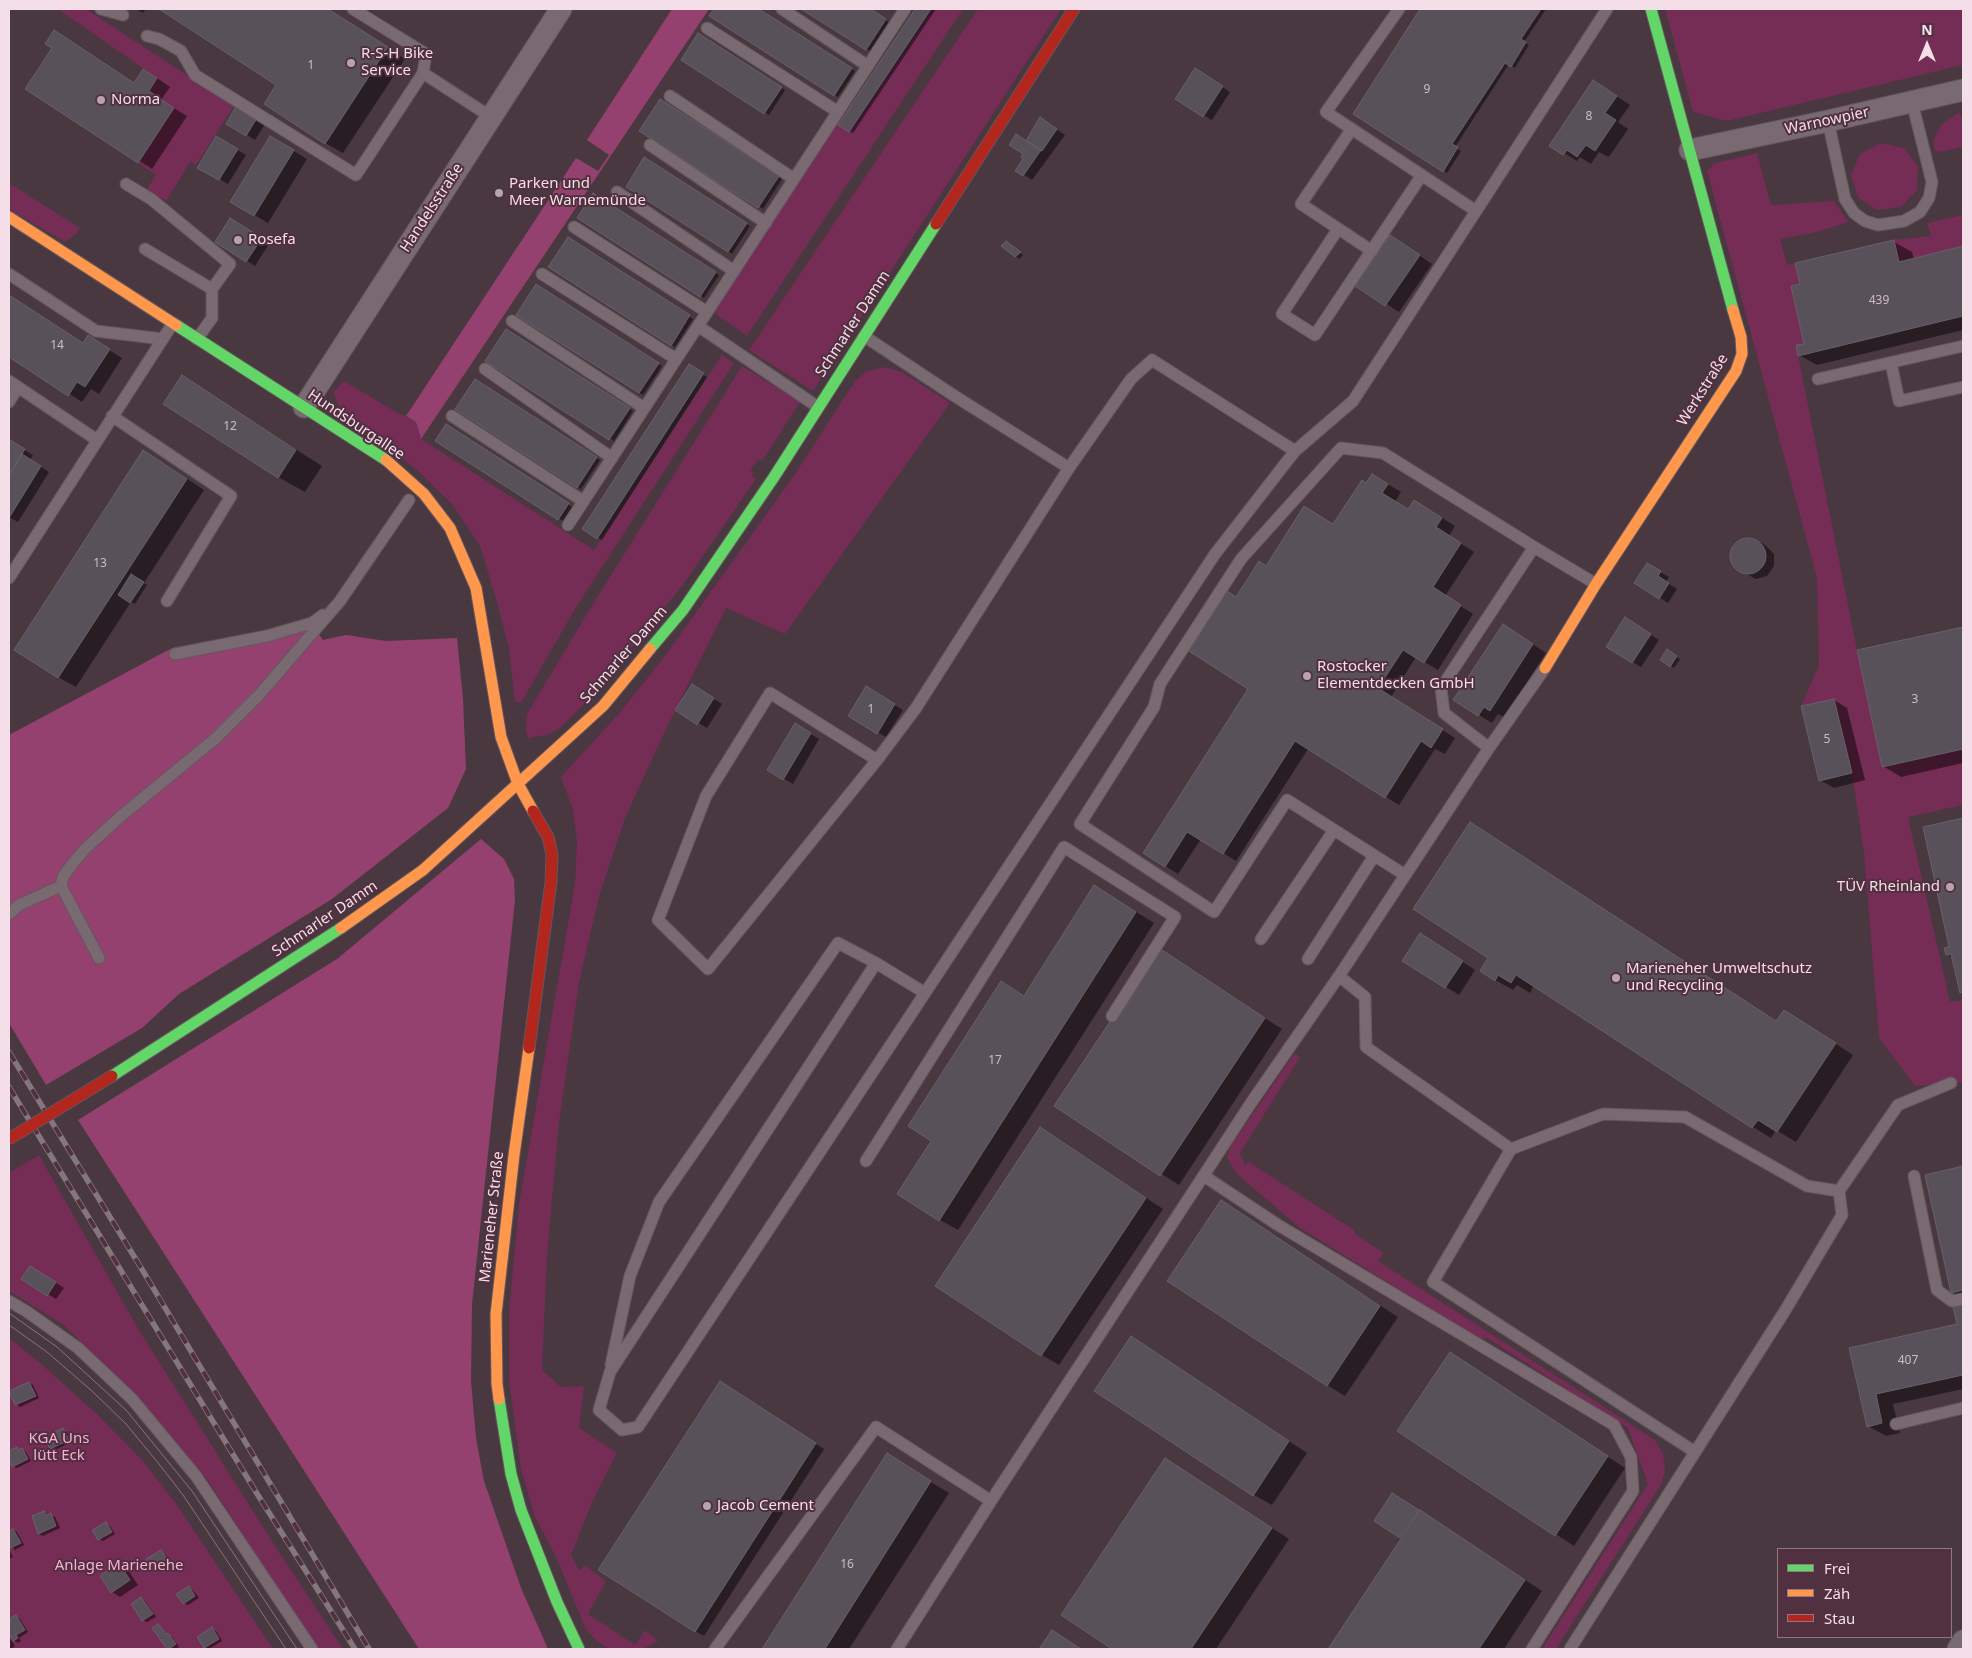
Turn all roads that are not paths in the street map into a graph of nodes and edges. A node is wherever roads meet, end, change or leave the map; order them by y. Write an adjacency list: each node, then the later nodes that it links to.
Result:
1 (101, 9): 11 (lane)
2 (353, 9): 15 (lane)
3 (561, 9): 20 (street, Handelsstraße)
4 (782, 9): 14 (lane)
5 (890, 9): 10 (lane)
6 (1074, 9): 44 (street, Schmarler Damm)
7 (1399, 9): 22 (lane)
8 (1607, 9): 29 (lane)
9 (1651, 9): 24 (street, Werkstraße)
10 (903, 12): 14 (lane)
11 (123, 14)
12 (706, 28): 19 (lane)
13 (147, 36): 15 (lane)
14 (868, 66): 19 (lane)
15 (423, 73): 20 (lane)
16 (1963, 90): 18 (street, Warnowpier)
17 (670, 96): 26 (lane)
18 (1912, 102): 21 (street, Warnowpier); 21 (lane)
19 (838, 112): 26 (lane)
20 (491, 117): 56 (street, Handelsstraße)
21 (1828, 121): 24 (street, Warnowpier)
22 (1351, 130): 25 (lane); 33 (lane)
23 (650, 145): 31 (lane)
24 (1690, 150): 69 (street, Werkstraße)
25 (1422, 175): 29 (lane); 35 (lane)
26 (794, 179): 31 (lane)
27 (126, 184): 39 (lane)
28 (617, 192): 36 (lane)
29 (1476, 211): 61 (lane)
30 (9, 217): 42 (street, Hundsburgallee)
31 (766, 222): 36 (lane)
32 (574, 227): 40 (lane)
33 (1338, 229): 35 (lane); 35 (lane)
34 (145, 249): 39 (lane)
35 (1372, 251)
36 (734, 270): 40 (lane)
37 (9, 274): 45 (lane)
38 (542, 274): 48 (lane)
39 (212, 289): 46 (lane)
40 (707, 312): 43 (lane)
41 (512, 321): 57 (lane)
42 (173, 323): 45 (lane); 46 (street, Hundsburgallee)
43 (698, 326): 48 (lane); 55 (lane)
44 (864, 336): 55 (street, Schmarler Damm); 63 (lane)
45 (163, 338): 58 (lane)
46 (198, 338): 56 (street, Hundsburgallee)
47 (1963, 346): 49 (lane)
48 (676, 359): 57 (lane)
49 (1891, 362): 51 (lane); 53 (lane)
50 (484, 369): 62 (lane)
51 (1818, 379)
52 (14, 384): 54 (lane); 60 (lane)
53 (1963, 387)
54 (9, 402)
55 (818, 406): 76 (street, Schmarler Damm)
56 (304, 407): 76 (street, Hundsburgallee)
57 (644, 408): 62 (lane)
58 (112, 416): 60 (lane); 70 (lane)
59 (452, 416): 65 (lane)
60 (97, 440): 68 (lane)
61 (1295, 451): 63 (lane); 87 (lane)
62 (612, 458): 65 (lane)
63 (1069, 468): 75 (lane)
64 (409, 500): 71 (lane)
65 (583, 501): 66 (lane)
66 (568, 525)
67 (1534, 548): 69 (lane); 74 (lane); 77 (lane)
68 (9, 578)
69 (1596, 584): 73 (street, Werkstraße)
70 (167, 601)
71 (340, 601): 72 (lane); 80 (lane)
72 (175, 654)
73 (1545, 668): 74 (lane)
74 (1489, 748): 79 (lane)
75 (877, 760): 75 (lane)
76 (518, 784): 90 (street, Schmarler Damm, bridge); 105 (street, Marieneher Straße)
77 (1334, 830): 78 (lane); 82 (lane)
78 (1374, 856): 79 (lane); 84 (lane)
79 (1405, 876): 86 (lane)
80 (61, 886): 81 (lane); 83 (lane)
81 (9, 914)
82 (1261, 939)
83 (100, 958)
84 (1308, 959)
85 (876, 963): 87 (lane); 98 (lane); 98 (lane)
86 (1339, 976): 91 (lane); 93 (lane)
87 (925, 993): 98 (lane)
88 (1112, 1016): 92 (lane)
89 (1951, 1082): 95 (lane)
90 (9, 1139)
91 (1511, 1149): 95 (lane); 101 (lane)
92 (866, 1162)
93 (1204, 1176): 102 (lane); 108 (lane)
94 (1914, 1176): 96 (lane)
95 (1839, 1191): 101 (lane)
96 (1963, 1298)
97 (9, 1301): 104 (lane)
98 (610, 1372)
99 (1963, 1408): 100 (lane)
100 (1896, 1424)
101 (1695, 1452): 109 (lane)
102 (991, 1501): 106 (lane); 107 (lane)
103 (1963, 1641): 110 (street)
104 (312, 1649)
105 (579, 1649)
106 (715, 1649)
107 (897, 1649)
108 (1532, 1649)
109 (1570, 1649)
110 (1958, 1649)

